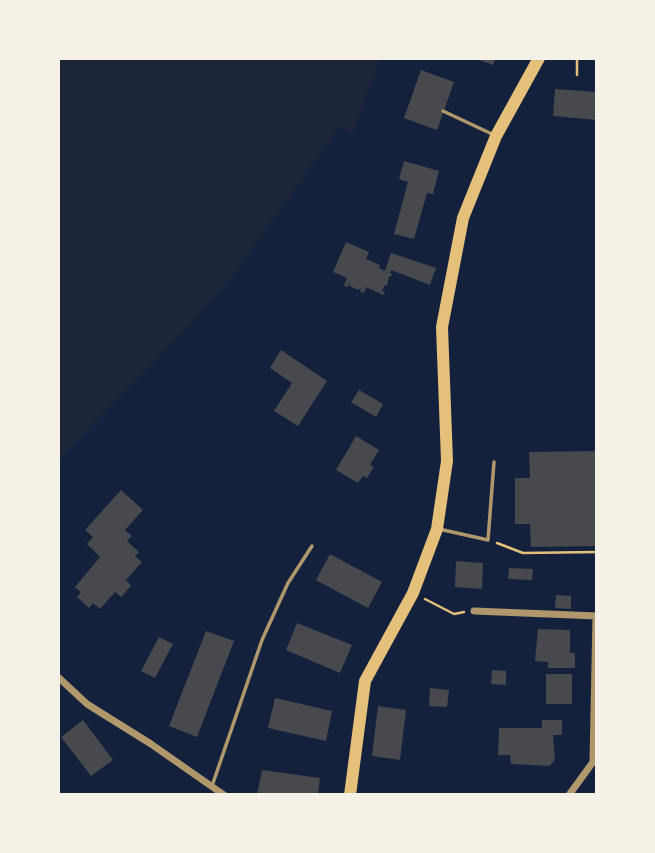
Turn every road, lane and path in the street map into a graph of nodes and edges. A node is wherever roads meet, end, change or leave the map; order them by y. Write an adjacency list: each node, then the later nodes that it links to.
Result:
1 (539, 58): 5 (main road)
2 (577, 58): 3 (path)
3 (577, 75)
4 (443, 111): 5 (lane)
5 (496, 136): 7 (main road)
6 (494, 462): 8 (lane)
7 (437, 528): 8 (lane); 17 (main road)
8 (488, 540): 10 (path)
9 (312, 546): 15 (lane)
10 (597, 552)
11 (429, 601): 12 (path)
12 (474, 611): 13 (street)
13 (597, 616): 18 (street)
14 (58, 677): 15 (street)
15 (212, 787): 16 (street)
16 (223, 795)
17 (351, 795)
18 (569, 795)

